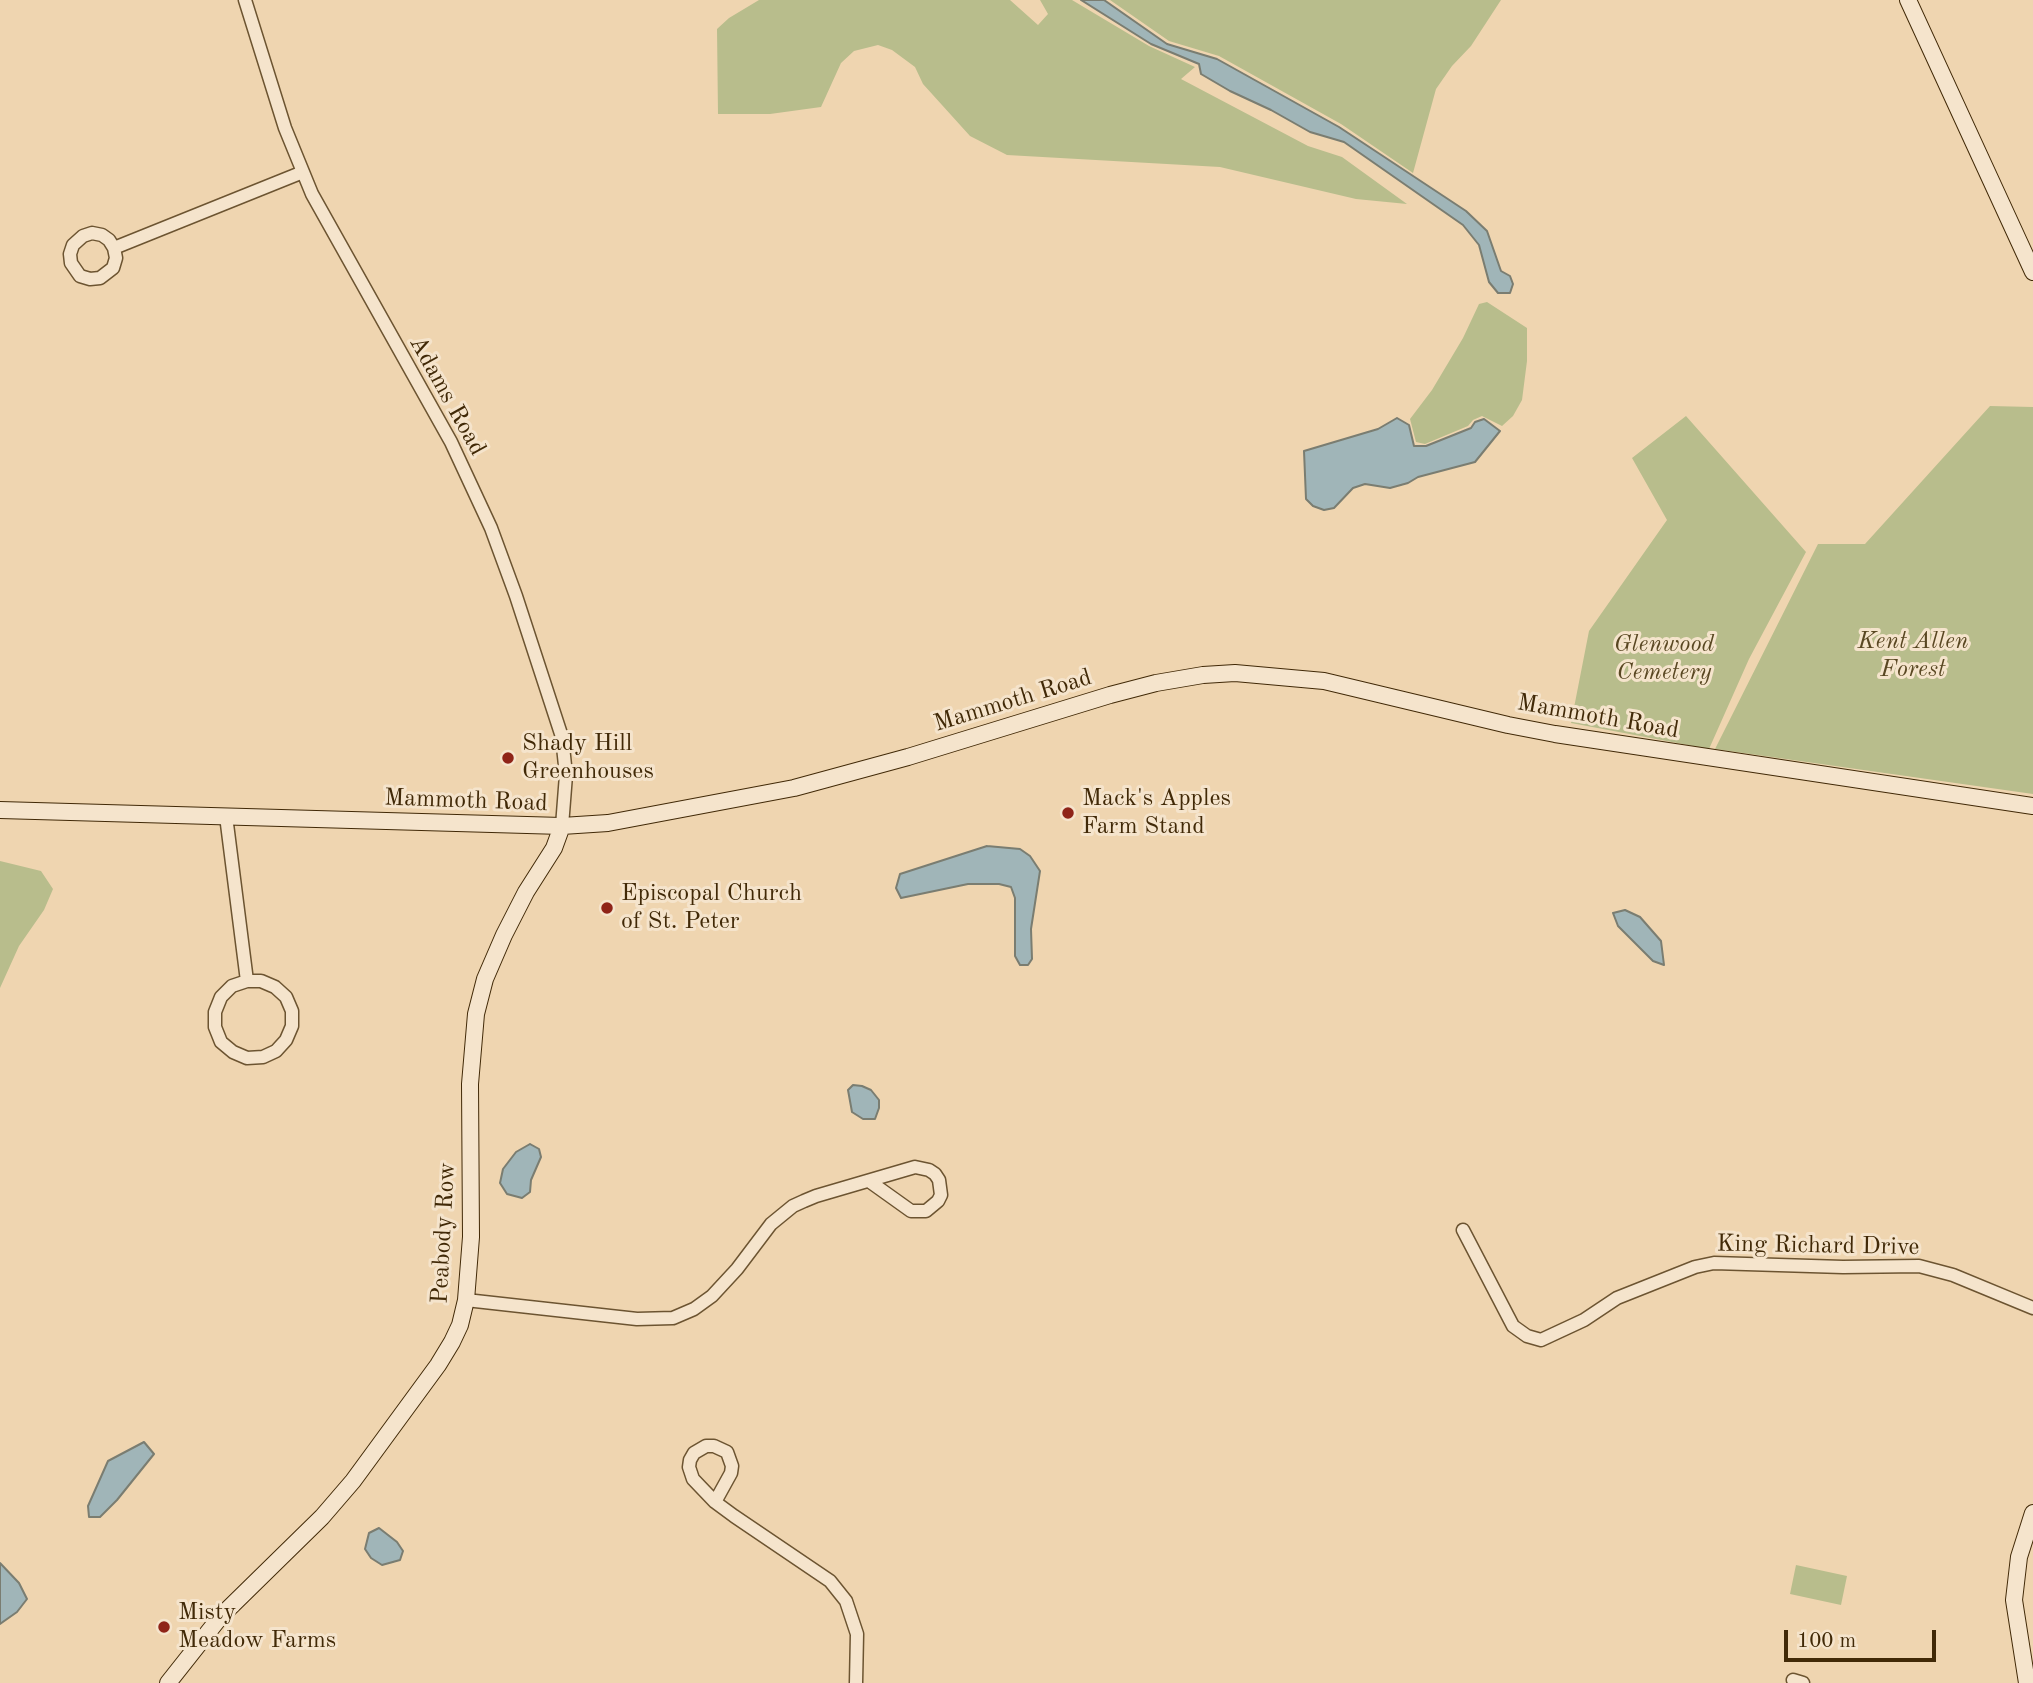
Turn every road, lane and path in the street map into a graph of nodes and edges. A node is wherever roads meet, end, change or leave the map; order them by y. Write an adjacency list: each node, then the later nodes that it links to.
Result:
1 (245, 0): 3 (street, Adams Road)
2 (1908, 0): 5 (main road)
3 (303, 172): 4 (street); 9 (street, Adams Road)
4 (114, 248)
5 (2033, 272)
6 (2033, 806): 9 (main road, Mammoth Road)
7 (0, 810): 8 (main road, Mammoth Road)
8 (226, 816): 9 (main road, Mammoth Road); 10 (street)
9 (562, 826): 13 (main road, Peabody Row)
10 (247, 981): 10 (street)
11 (869, 1181): 11 (street); 13 (street)
12 (1463, 1230): 14 (street, King Richard Drive)
13 (466, 1300): 17 (main road, Peabody Row)
14 (2033, 1308)
15 (715, 1502): 18 (street)
16 (2033, 1513): 19 (main road)
17 (168, 1683)
18 (856, 1683)
19 (2027, 1683)

